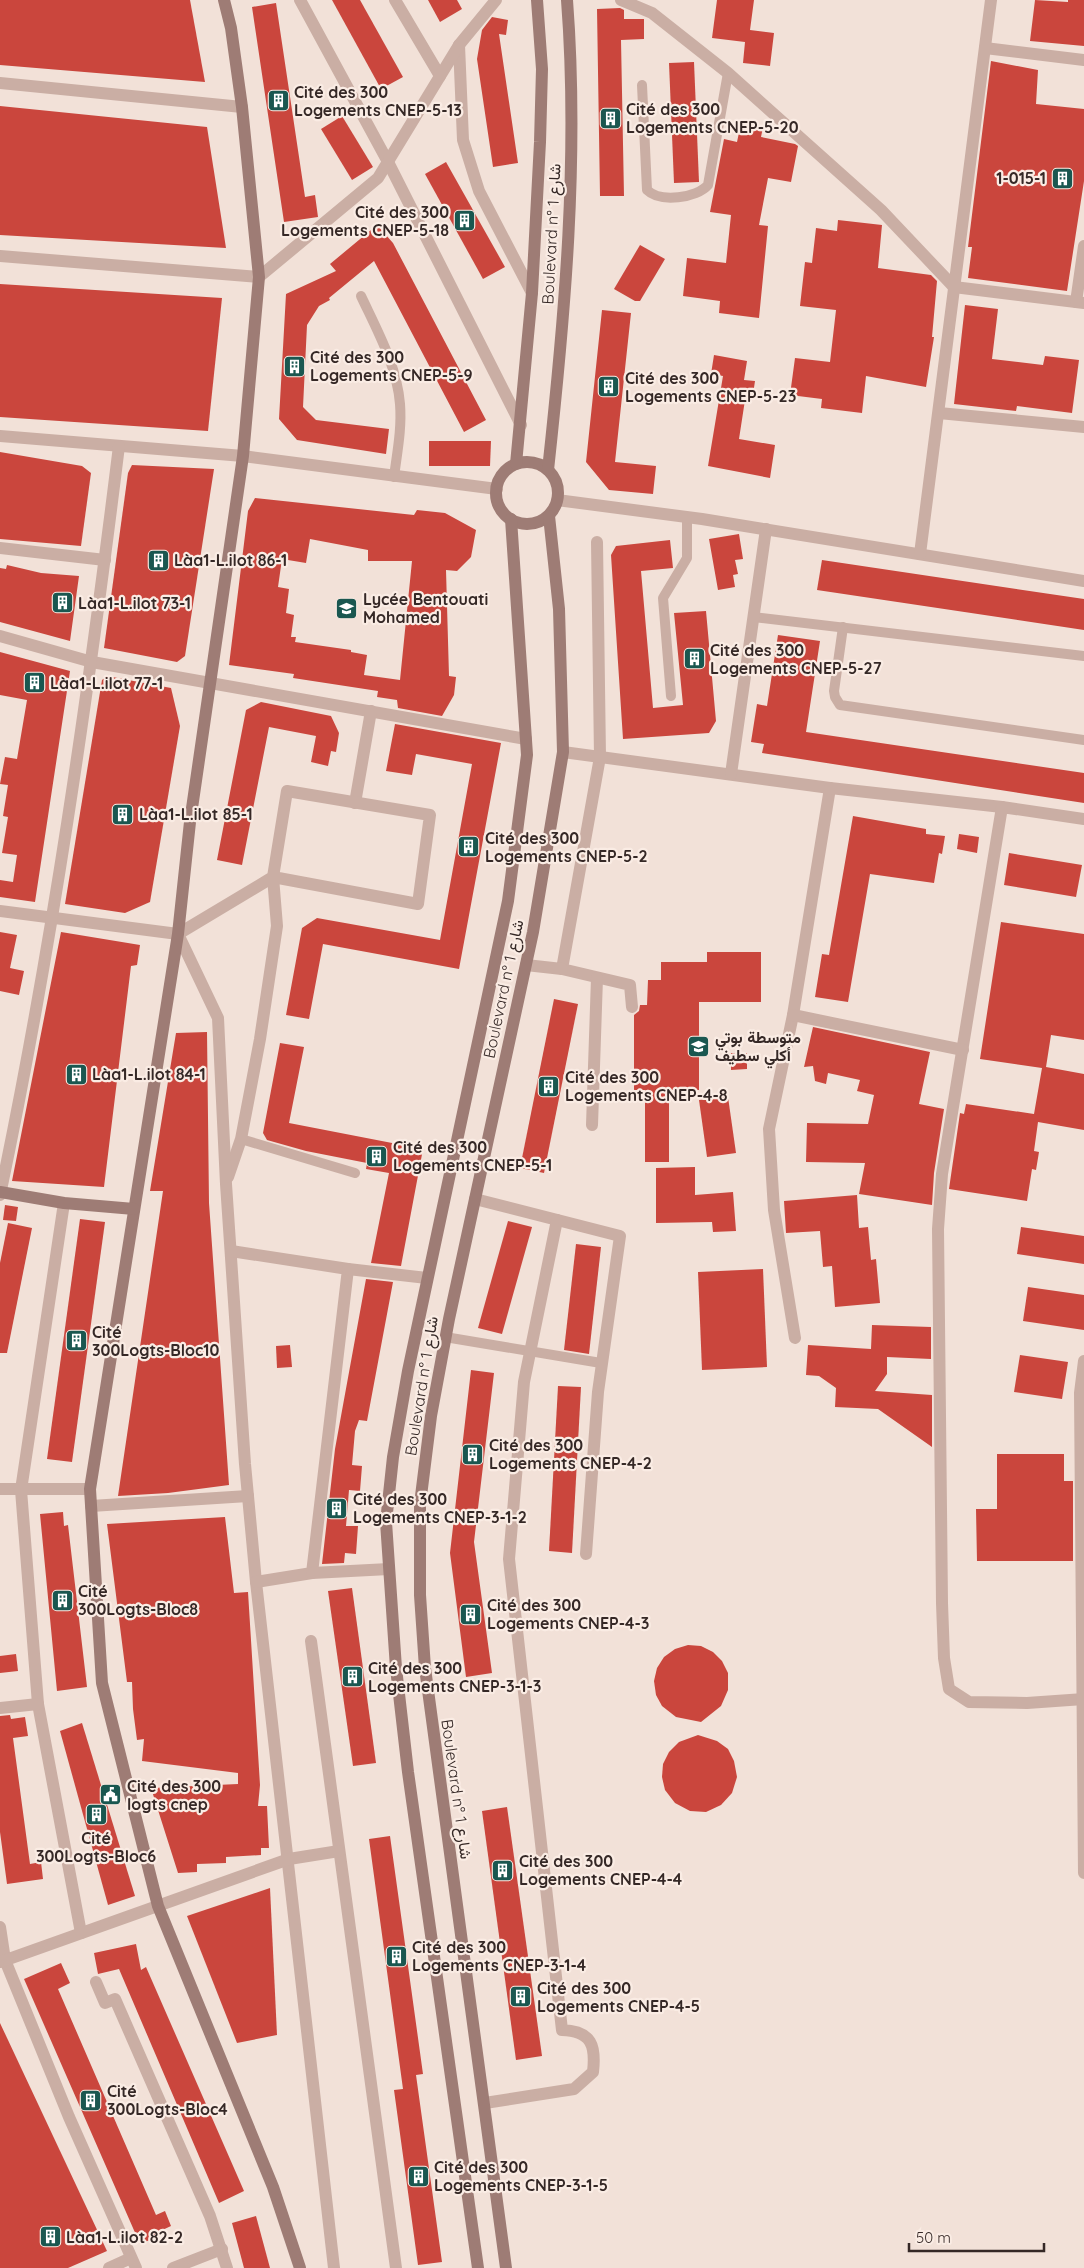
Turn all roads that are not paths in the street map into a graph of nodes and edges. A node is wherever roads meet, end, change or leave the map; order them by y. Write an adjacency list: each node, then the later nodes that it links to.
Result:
1 (224, 0): 16 (main road)
2 (300, 0): 17 (street)
3 (395, 0): 13 (street)
4 (496, 0): 9 (street)
5 (537, 0): 22 (main road, Boulevard n° شارع 1)
6 (567, 0): 32 (main road, Boulevard n° شارع 1)
7 (621, 0): 12 (street)
8 (991, 0): 10 (street)
9 (459, 45): 13 (street); 22 (street)
10 (985, 48): 11 (street); 21 (street)
11 (1084, 60)
12 (728, 72): 15 (lane); 21 (street)
13 (440, 76): 17 (street)
14 (0, 83): 16 (street)
15 (642, 85)
16 (242, 108): 20 (main road)
17 (388, 162): 20 (street); 26 (street)
18 (1084, 246): 24 (street)
19 (0, 256): 20 (street)
20 (259, 277): 30 (main road)
21 (954, 287): 24 (street); 25 (street)
22 (532, 293): 26 (main road, Boulevard n° شارع 1)
23 (361, 296): 33 (lane)
24 (1080, 303)
25 (939, 413): 27 (street); 42 (street)
26 (521, 425): 31 (main road, Boulevard n° شارع 1)
27 (1084, 426)
28 (0, 436): 29 (street)
29 (120, 446): 30 (street); 43 (street)
30 (243, 456): 33 (street); 50 (main road)
31 (516, 464): 32 (main road); 34 (main road)
32 (548, 470): 35 (main road)
33 (394, 477): 34 (street)
34 (497, 489): 38 (main road)
35 (557, 500): 36 (main road); 37 (street)
36 (549, 516): 38 (main road); 55 (main road, Boulevard n° شارع 1)
37 (687, 517): 39 (street); 51 (lane)
38 (511, 519): 53 (main road, Boulevard n° شارع 1)
39 (766, 530): 42 (street); 45 (street)
40 (597, 542): 56 (street)
41 (0, 548): 43 (street)
42 (920, 554): 44 (street)
43 (105, 560): 49 (street)
44 (1084, 581)
45 (753, 617): 46 (lane); 57 (street)
46 (843, 628): 48 (lane); 54 (lane)
47 (0, 636): 49 (street)
48 (1084, 656)
49 (92, 662): 50 (street); 64 (street)
50 (210, 682): 52 (street); 65 (main road)
51 (671, 696)
52 (371, 711): 53 (street); 59 (street)
53 (526, 739): 83 (main road, Boulevard n° شارع 1)
54 (1084, 740)
55 (563, 752): 56 (street); 66 (main road, Boulevard n° شارع 1)
56 (600, 757): 57 (street); 67 (street)
57 (730, 774): 58 (street)
58 (830, 788): 60 (street); 70 (street)
59 (355, 803): 62 (street); 62 (street)
60 (1002, 807): 61 (street); 71 (street)
61 (1084, 819)
62 (273, 877): 65 (street); 73 (street)
63 (0, 911): 64 (street)
64 (53, 918): 65 (street); 76 (street)
65 (178, 934): 75 (street); 79 (main road)
66 (526, 964): 67 (street); 77 (main road, Boulevard n° شارع 1)
67 (562, 969): 68 (street)
68 (597, 978): 69 (street); 72 (street)
69 (632, 1006)
70 (793, 1016): 71 (street); 85 (street)
71 (962, 1050): 99 (street)
72 (592, 1125)
73 (241, 1139): 74 (lane); 75 (street)
74 (355, 1173)
75 (226, 1184): 81 (street)
76 (0, 1193): 78 (main road)
77 (475, 1199): 80 (street); 84 (main road, Boulevard n° شارع 1)
78 (64, 1203): 79 (main road); 91 (street)
79 (134, 1209): 89 (main road)
80 (557, 1220): 86 (street); 88 (street)
81 (231, 1251): 82 (street); 92 (street)
82 (348, 1269): 83 (street); 96 (street)
83 (427, 1278): 95 (main road, Boulevard n° شارع 1)
84 (446, 1337): 86 (lane); 110 (main road, Boulevard n° شارع 1)
85 (795, 1338)
86 (531, 1350): 88 (lane); 110 (street)
87 (1084, 1361): 99 (street)
88 (601, 1363): 94 (street)
89 (90, 1489): 91 (street); 93 (main road)
90 (0, 1490): 91 (street)
91 (21, 1490): 100 (street)
92 (248, 1496): 93 (street); 97 (street)
93 (91, 1506): 105 (main road)
94 (586, 1554)
95 (389, 1569): 96 (street); 119 (main road, Boulevard n° شارع 1)
96 (312, 1573): 97 (street)
97 (256, 1582): 103 (street)
98 (311, 1641): 102 (street)
99 (1083, 1699): 104 (street)
100 (38, 1704): 101 (street); 107 (street)
101 (0, 1708)
102 (339, 1851): 103 (street); 118 (street)
103 (289, 1859): 105 (street); 117 (street)
104 (1084, 1873)
105 (158, 1906): 107 (street); 116 (main road)
106 (0, 1927): 108 (street)
107 (81, 1933): 108 (street)
108 (2, 1961): 112 (street)
109 (96, 1982): 111 (street)
110 (485, 2103): 120 (main road, Boulevard n° شارع 1)
111 (222, 2249): 114 (street); 115 (street)
112 (133, 2263): 113 (street)
113 (109, 2268)
114 (173, 2268)
115 (227, 2268)
116 (300, 2268)
117 (334, 2268)
118 (396, 2268)
119 (478, 2268)
120 (506, 2268)

